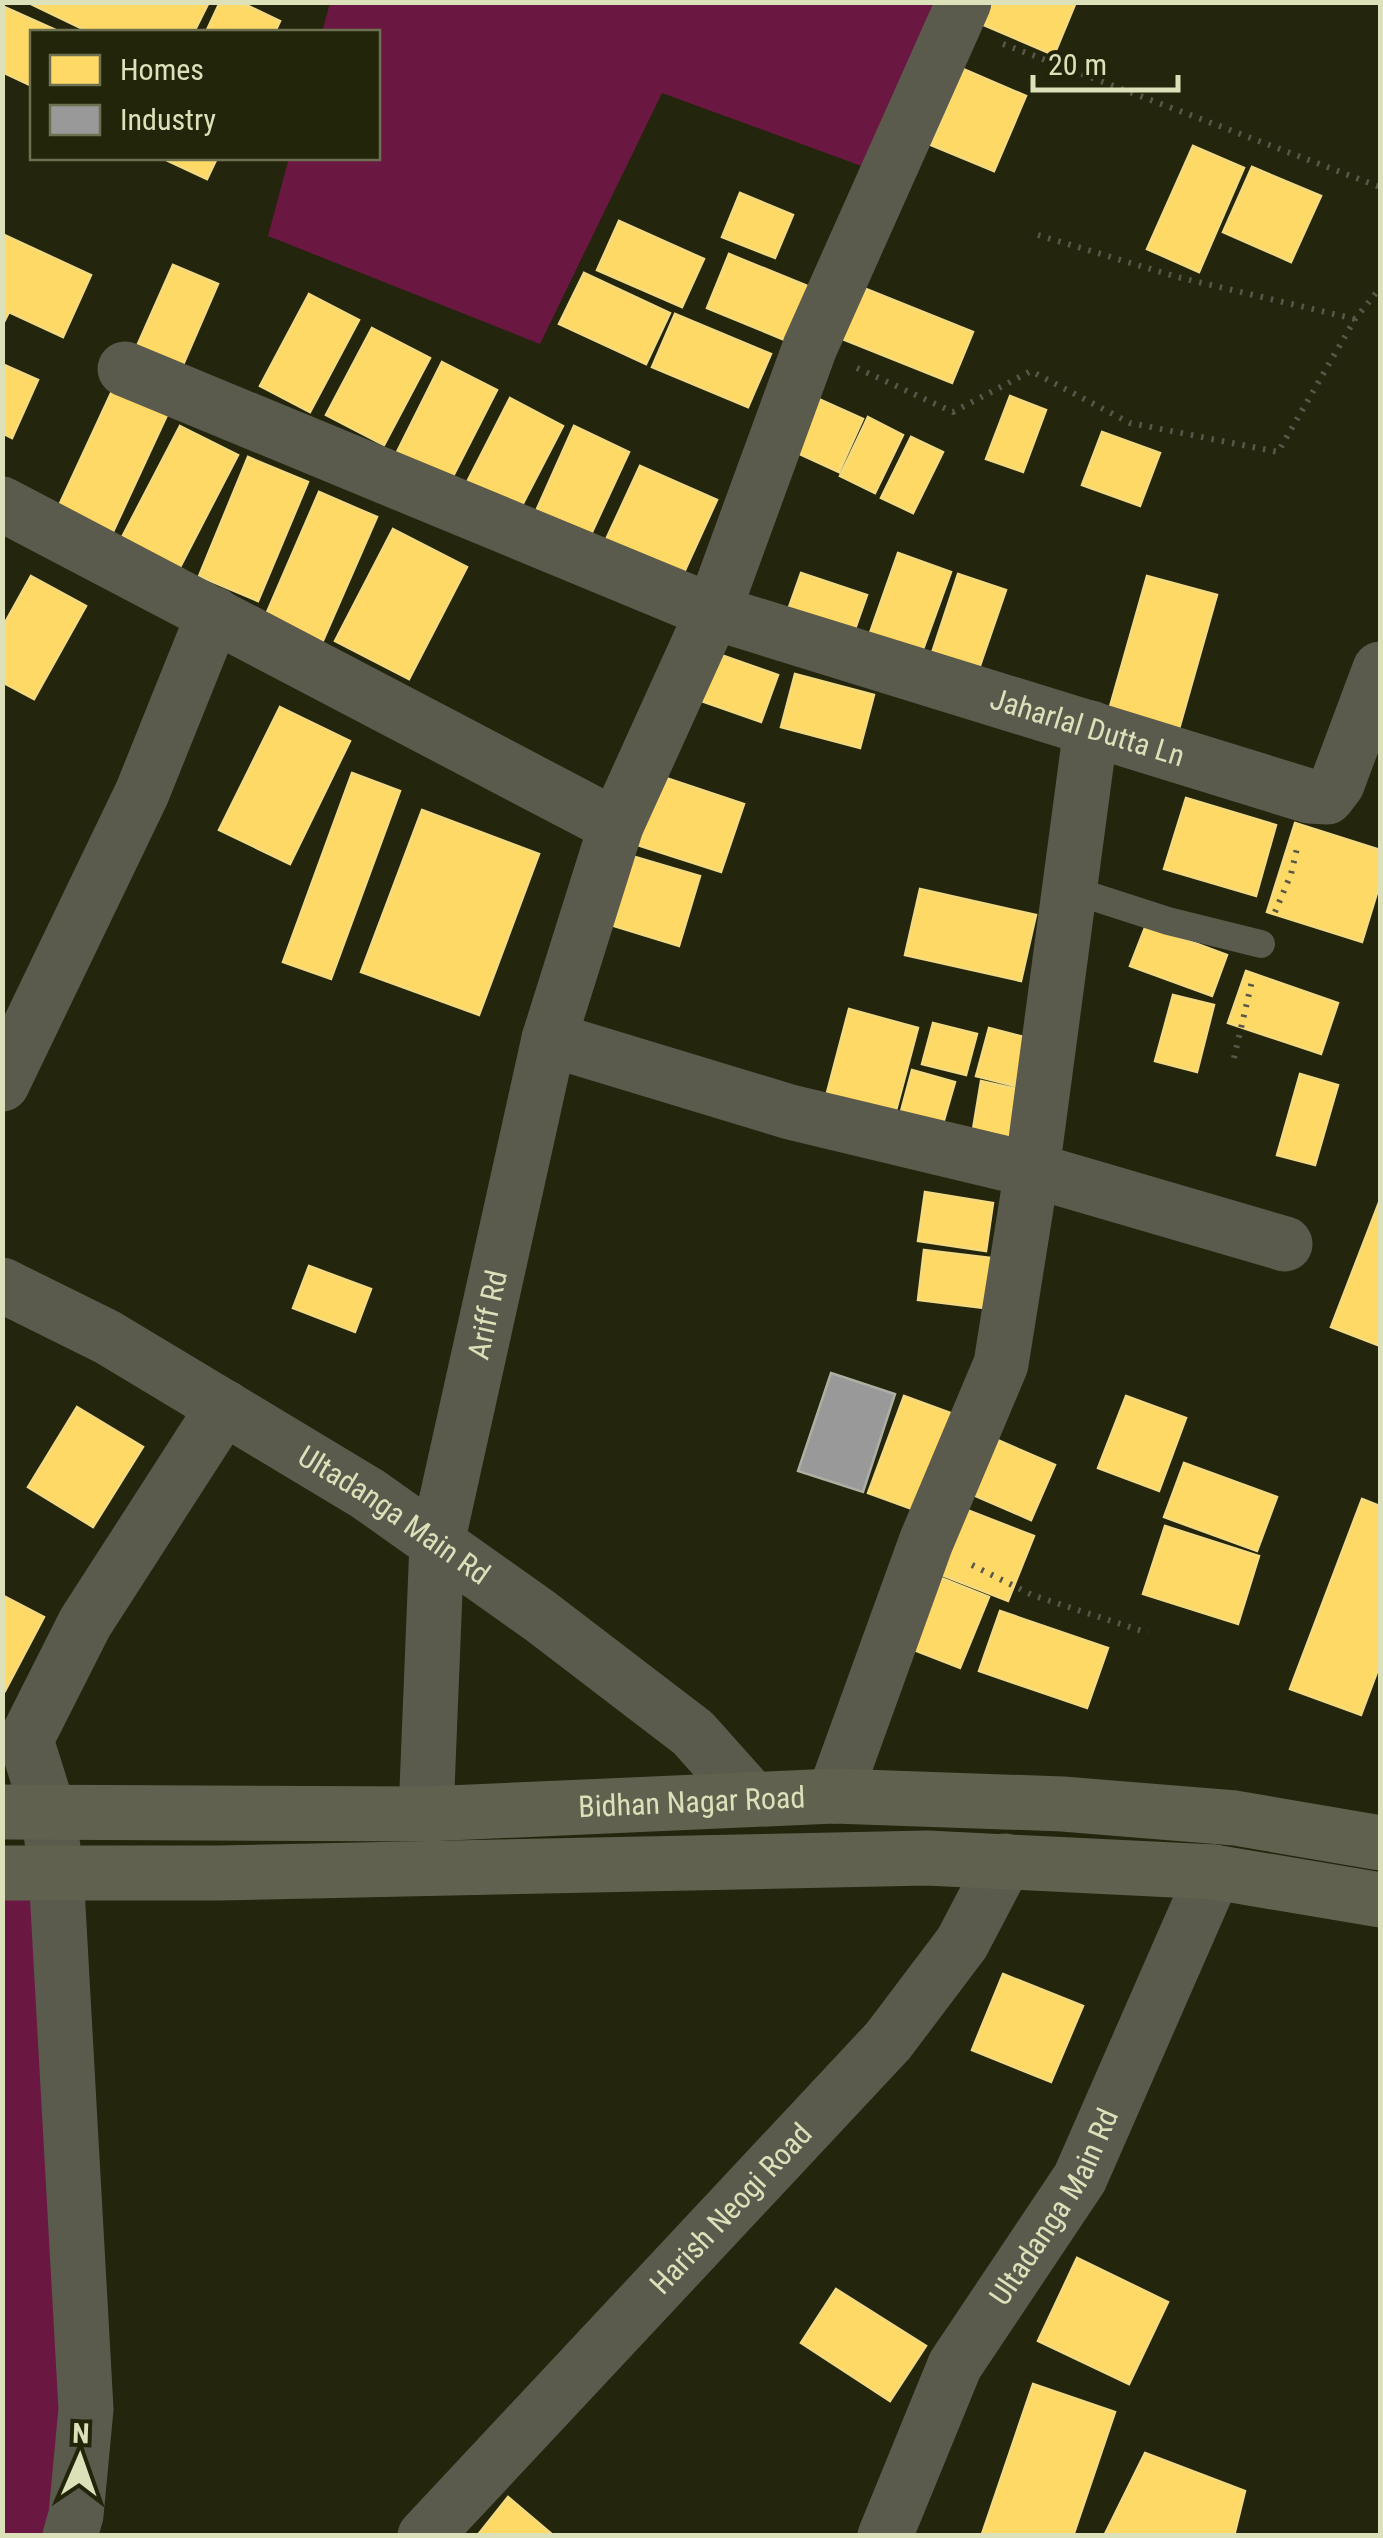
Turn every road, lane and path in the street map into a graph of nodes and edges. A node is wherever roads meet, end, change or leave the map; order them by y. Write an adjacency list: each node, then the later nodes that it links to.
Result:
1 (959, 13): 2 (path); 6 (street, Ariff Rd)
2 (1380, 187)
3 (1038, 235): 5 (path)
4 (1380, 288): 5 (path)
5 (1355, 319): 6 (path)
6 (810, 348): 9 (street, Ariff Rd)
7 (126, 369): 9 (street, Jaharlal Dutta Ln)
8 (2, 504): 10 (street)
9 (713, 612): 12 (street, Jaharlal Dutta Ln); 13 (street, Ariff Rd)
10 (214, 614): 13 (street); 17 (street)
11 (1380, 670): 12 (street, Jaharlal Dutta Ln)
12 (1091, 728): 14 (street)
13 (616, 826): 16 (street, Ariff Rd)
14 (1069, 889): 15 (lane); 18 (street)
15 (1261, 944)
16 (549, 1039): 18 (street); 23 (street, Ariff Rd)
17 (2, 1084)
18 (1032, 1170): 19 (street); 22 (street)
19 (1285, 1244)
20 (2, 1284): 21 (street, Ultadanga Main Rd)
21 (224, 1407): 23 (street, Ultadanga Main Rd); 25 (street)
22 (926, 1542): 24 (path); 26 (street)
23 (437, 1543): 27 (street, Ultadanga Main Rd); 29 (street, Ariff Rd)
24 (1148, 1634)
25 (16, 1725): 28 (street)
26 (834, 1796): 27 (main road, Bidhan Nagar Road); 30 (main road, Bidhan Nagar Road)
27 (750, 1798): 29 (main road, Bidhan Nagar Road)
28 (25, 1811): 29 (main road, Bidhan Nagar Road); 32 (street)
29 (426, 1814)
30 (1380, 1843)
31 (1005, 1861): 32 (main road, Bidhan Nagar Road); 34 (main road, Bidhan Nagar Road); 37 (street, Harish Neogi Road)
32 (56, 1871): 33 (main road, Bidhan Nagar Road); 36 (street)
33 (2, 1872)
34 (1214, 1872): 35 (main road, Bidhan Nagar Road); 38 (street, Ultadanga Main Rd)
35 (1380, 1900)
36 (70, 2536)
37 (425, 2536)
38 (885, 2536)

